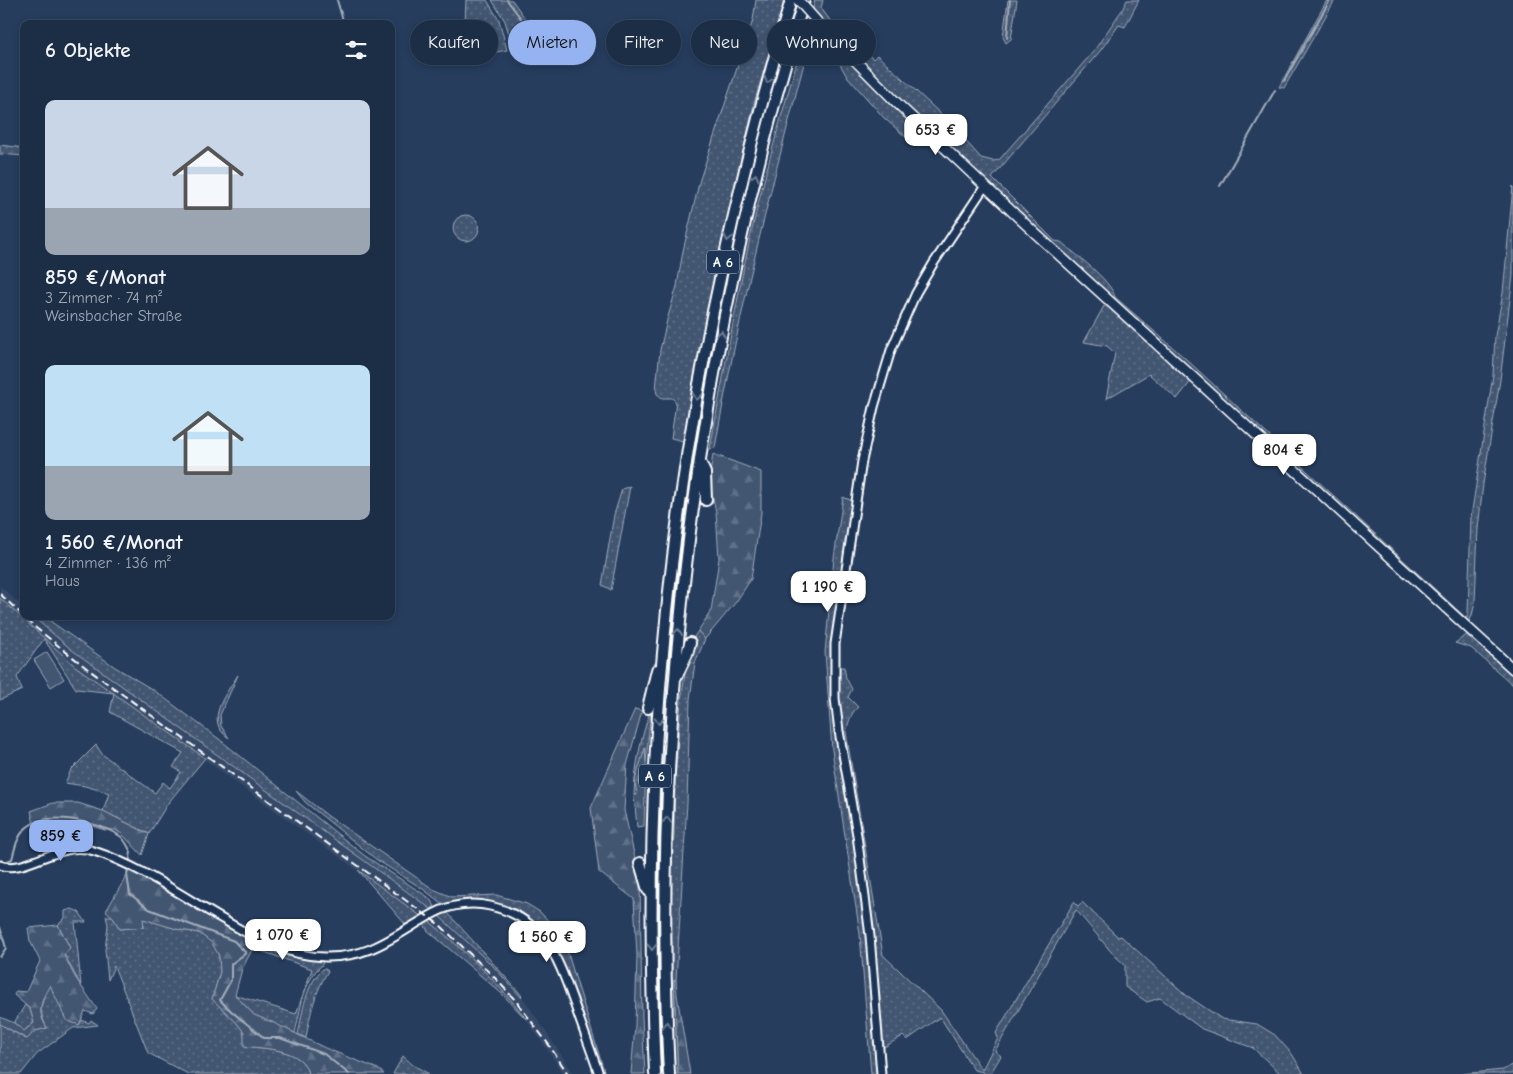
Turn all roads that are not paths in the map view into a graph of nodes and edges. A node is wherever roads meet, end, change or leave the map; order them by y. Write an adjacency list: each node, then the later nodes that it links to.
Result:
1 (791, 0): 8 (highway, A 6, one-way to 8)
2 (798, 0): 4 (main road, bridge)
3 (804, 0): 5 (highway, A 6, one-way to 3)
4 (985, 186): 9 (main road); 18 (street)
5 (700, 460): 6 (highway); 10 (highway, A 6, one-way to 5)
6 (706, 500)
7 (690, 643): 10 (highway)
8 (662, 655): 11 (highway); 14 (highway, A 6, one-way to 14)
9 (1513, 669)
10 (674, 681): 17 (highway, A 6, one-way to 10)
11 (648, 708)
12 (640, 863): 14 (highway)
13 (2, 866): 15 (street)
14 (652, 898): 16 (highway, A 6, one-way to 16)
15 (599, 1074)
16 (655, 1074)
17 (669, 1074)
18 (881, 1074)

